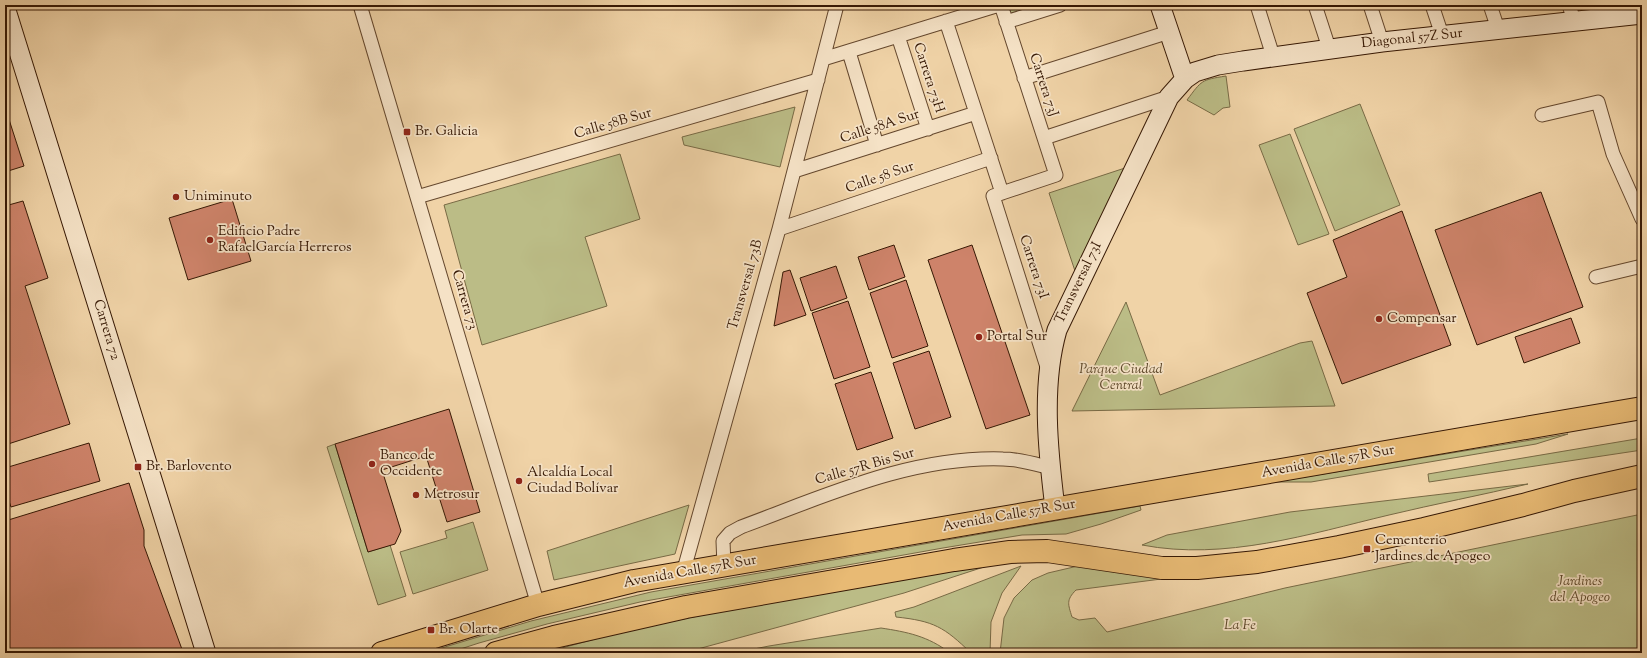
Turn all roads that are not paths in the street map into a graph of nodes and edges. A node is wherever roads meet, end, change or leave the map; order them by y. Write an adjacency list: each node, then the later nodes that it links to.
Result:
1 (360, 5): 38 (street, Carrera 73)
2 (837, 5): 25 (street, Transversal 73B)
3 (1000, 5): 15 (street); 16 (street, Carrera 73J)
4 (1060, 5): 16 (street)
5 (1160, 5): 18 (street)
6 (1172, 5): 26 (street)
7 (1257, 5): 24 (street)
8 (1315, 5): 22 (street)
9 (1370, 5): 21 (street)
10 (1432, 5): 19 (street)
11 (1490, 5): 17 (street)
12 (5, 7): 52 (street, Carrera 72)
13 (1636, 11): 14 (street, Diagonal 57Z Sur)
14 (1571, 13): 17 (street, Diagonal 57Z Sur)
15 (946, 21): 20 (street); 30 (street, Carrera 73I)
16 (1006, 22): 27 (street, Carrera 73J)
17 (1498, 29): 19 (street, Diagonal 57Z Sur)
18 (1169, 32): 26 (street); 27 (street)
19 (1442, 35): 21 (street, Diagonal 57Z Sur)
20 (898, 36): 23 (street); 32 (street, Carrera 73H)
21 (1382, 42): 22 (street, Diagonal 57Z Sur)
22 (1329, 48): 24 (street, Diagonal 57Z Sur)
23 (849, 52): 25 (street); 34 (street)
24 (1273, 56): 26 (street, Diagonal 57Z Sur)
25 (823, 59): 28 (street, Transversal 73B)
26 (1190, 76): 29 (street, Transversal 73I)
27 (1024, 78): 33 (street, Carrera 73J)
28 (818, 80): 36 (street, Transversal 73B); 38 (street, Calle 58B Sur)
29 (1169, 98): 33 (street); 44 (street, Transversal 73I)
30 (976, 114): 32 (street, Calle 58A Sur); 35 (street, Carrera 73I)
31 (1542, 115): 39 (street)
32 (928, 129): 34 (street, Calle 58A Sur)
33 (1044, 138): 37 (street, Carrera 73J)
34 (877, 145): 36 (street, Calle 58A Sur)
35 (991, 158): 37 (street, Carrera 73I); 41 (street, Calle 58 Sur)
36 (794, 171): 41 (street, Transversal 73B)
37 (998, 195): 44 (street, Carrera 73I)
38 (417, 197): 51 (street, Carrera 73)
39 (1639, 204): 40 (street)
40 (1642, 219)
41 (778, 229): 50 (street, Transversal 73B)
42 (1642, 266): 43 (street)
43 (1596, 277)
44 (1049, 371): 46 (street, Transversal 73I)
45 (1642, 408): 48 (highway, Avenida Calle 57R Sur)
46 (1051, 468): 48 (street, Transversal 73I); 49 (street, Calle 57R Bis Sur)
47 (1642, 476): 54 (highway)
48 (1055, 508): 49 (highway, Avenida Calle 57R Sur)
49 (724, 566): 50 (highway, Avenida Calle 57R Sur)
50 (683, 573): 51 (highway, Avenida Calle 57R Sur)
51 (538, 605): 53 (highway, Avenida Calle 57R Sur)
52 (206, 653)
53 (382, 653)
54 (496, 653)

